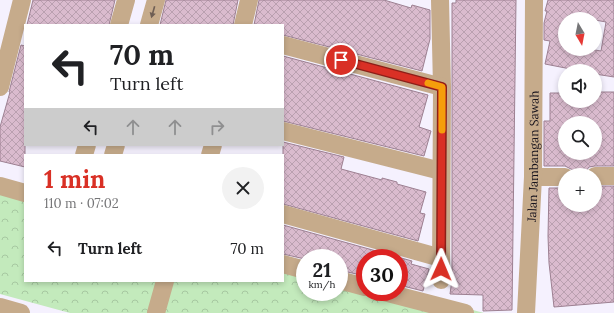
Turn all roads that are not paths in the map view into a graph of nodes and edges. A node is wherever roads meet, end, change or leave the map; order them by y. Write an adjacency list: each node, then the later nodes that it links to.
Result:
1 (22, 0): 11 (street)
2 (126, 0): 7 (street)
3 (156, 0): 8 (street, one-way to 8)
4 (249, 0): 9 (street)
5 (440, 0): 12 (street)
6 (534, 0): 17 (street, Jalan Jambangan Sawah)
7 (119, 24)
8 (149, 24)
9 (243, 24)
10 (284, 45): 12 (street)
11 (0, 87)
12 (442, 87): 14 (street)
13 (284, 131): 14 (street)
14 (441, 171): 22 (street)
15 (602, 176): 16 (street)
16 (614, 176)
17 (533, 177): 18 (street); 32 (street, Jalan Jambangan Sawah)
18 (558, 177)
19 (0, 186): 20 (street)
20 (24, 194)
21 (284, 214): 22 (street)
22 (441, 258): 25 (street)
23 (284, 264): 24 (street)
24 (296, 268)
25 (441, 280)
26 (165, 282): 30 (street)
27 (408, 298): 31 (street)
28 (0, 307): 29 (street)
29 (21, 313)
30 (156, 313)
31 (465, 313)
32 (526, 313)

